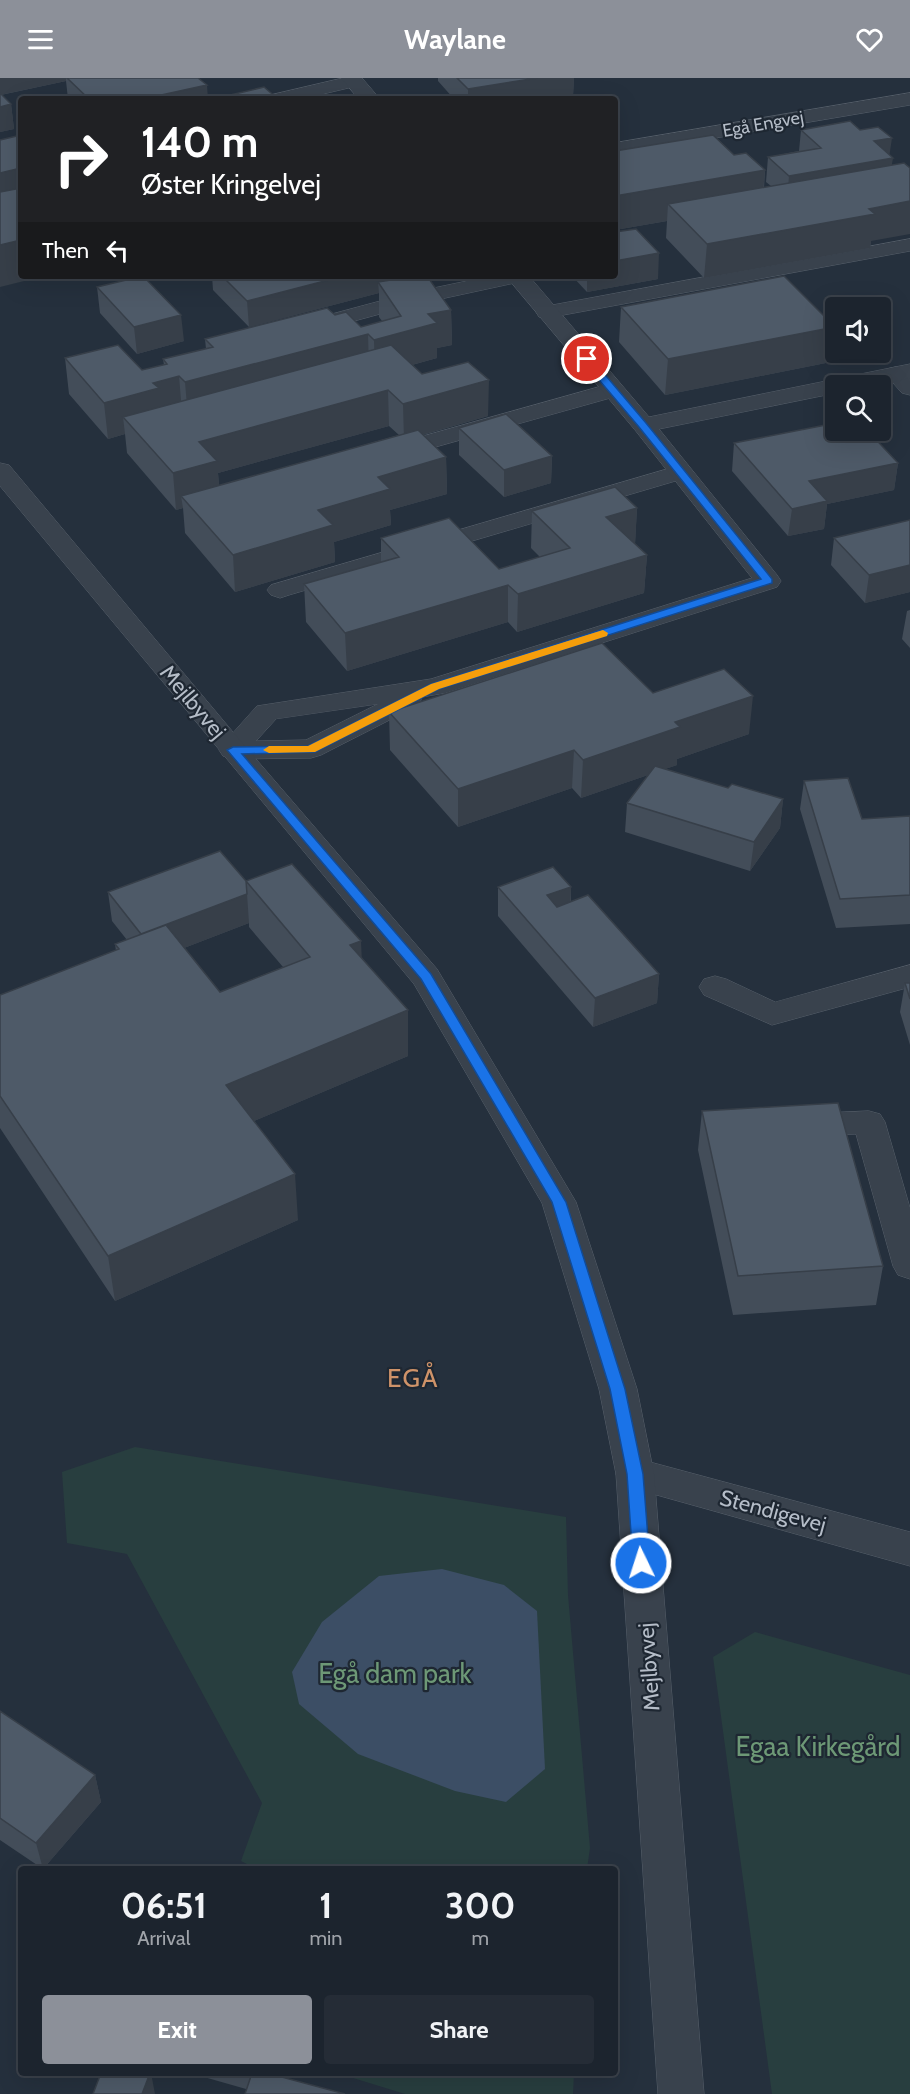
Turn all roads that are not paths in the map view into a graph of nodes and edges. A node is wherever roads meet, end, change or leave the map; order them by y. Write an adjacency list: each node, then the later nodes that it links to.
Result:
1 (352, 80): 2 (lane); 3 (street)
2 (290, 96)
3 (367, 96)
4 (910, 99): 5 (street, Egå Engvej)
5 (618, 148)
6 (910, 245): 9 (lane)
7 (503, 279): 10 (lane)
8 (520, 279): 9 (street)
9 (547, 312): 12 (street)
10 (296, 331)
11 (825, 388): 13 (street)
12 (613, 390): 13 (street); 14 (lane)
13 (643, 425): 16 (street)
14 (373, 458)
15 (0, 470): 19 (street, Mejlbyvej)
16 (681, 472): 17 (lane); 18 (street)
17 (280, 590)
18 (435, 687): 19 (street); 19 (street)
19 (233, 750): 24 (street, Mejlbyvej)
20 (910, 976): 21 (street)
21 (715, 987)
22 (771, 1127): 23 (lane)
23 (910, 1266)
24 (635, 1474): 25 (street, Stendigevej); 26 (street, Mejlbyvej)
25 (910, 1549)
26 (681, 2094)

